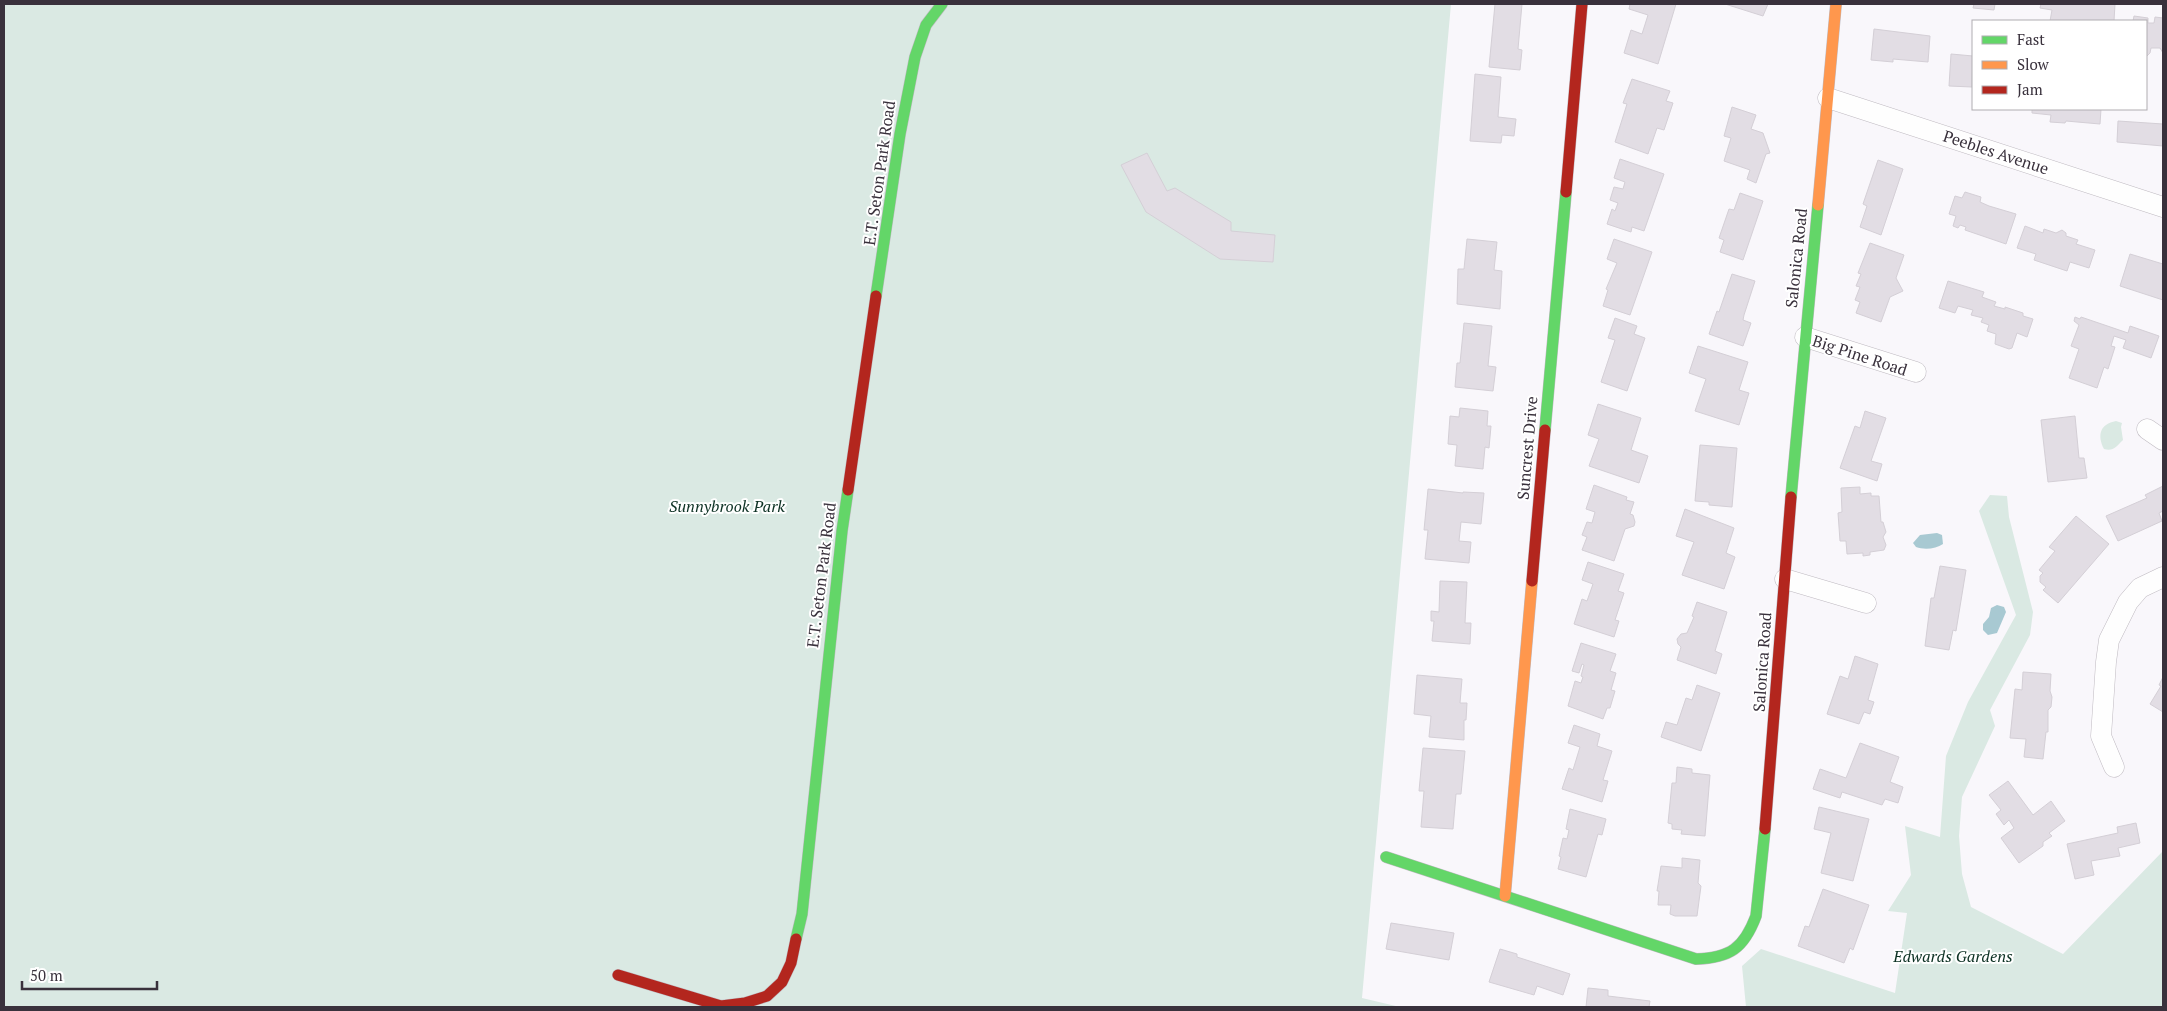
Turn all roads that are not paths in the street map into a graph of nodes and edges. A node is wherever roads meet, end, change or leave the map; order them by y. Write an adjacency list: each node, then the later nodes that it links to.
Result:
1 (942, 4): 14 (street, E.T. Seton Park Road)
2 (1582, 4): 13 (street, Suncrest Drive)
3 (1836, 4): 4 (street, Salonica Road)
4 (1828, 98): 5 (street, Peebles Avenue); 6 (street, Salonica Road)
5 (2163, 207)
6 (1805, 337): 7 (street, Big Pine Road); 9 (street, Salonica Road)
7 (1916, 372)
8 (2163, 577): 11 (street)
9 (1785, 579): 10 (street); 13 (street, Salonica Road)
10 (1866, 603)
11 (2114, 767)
12 (1386, 857): 13 (street, Salonica Road)
13 (1505, 896)
14 (618, 975)

